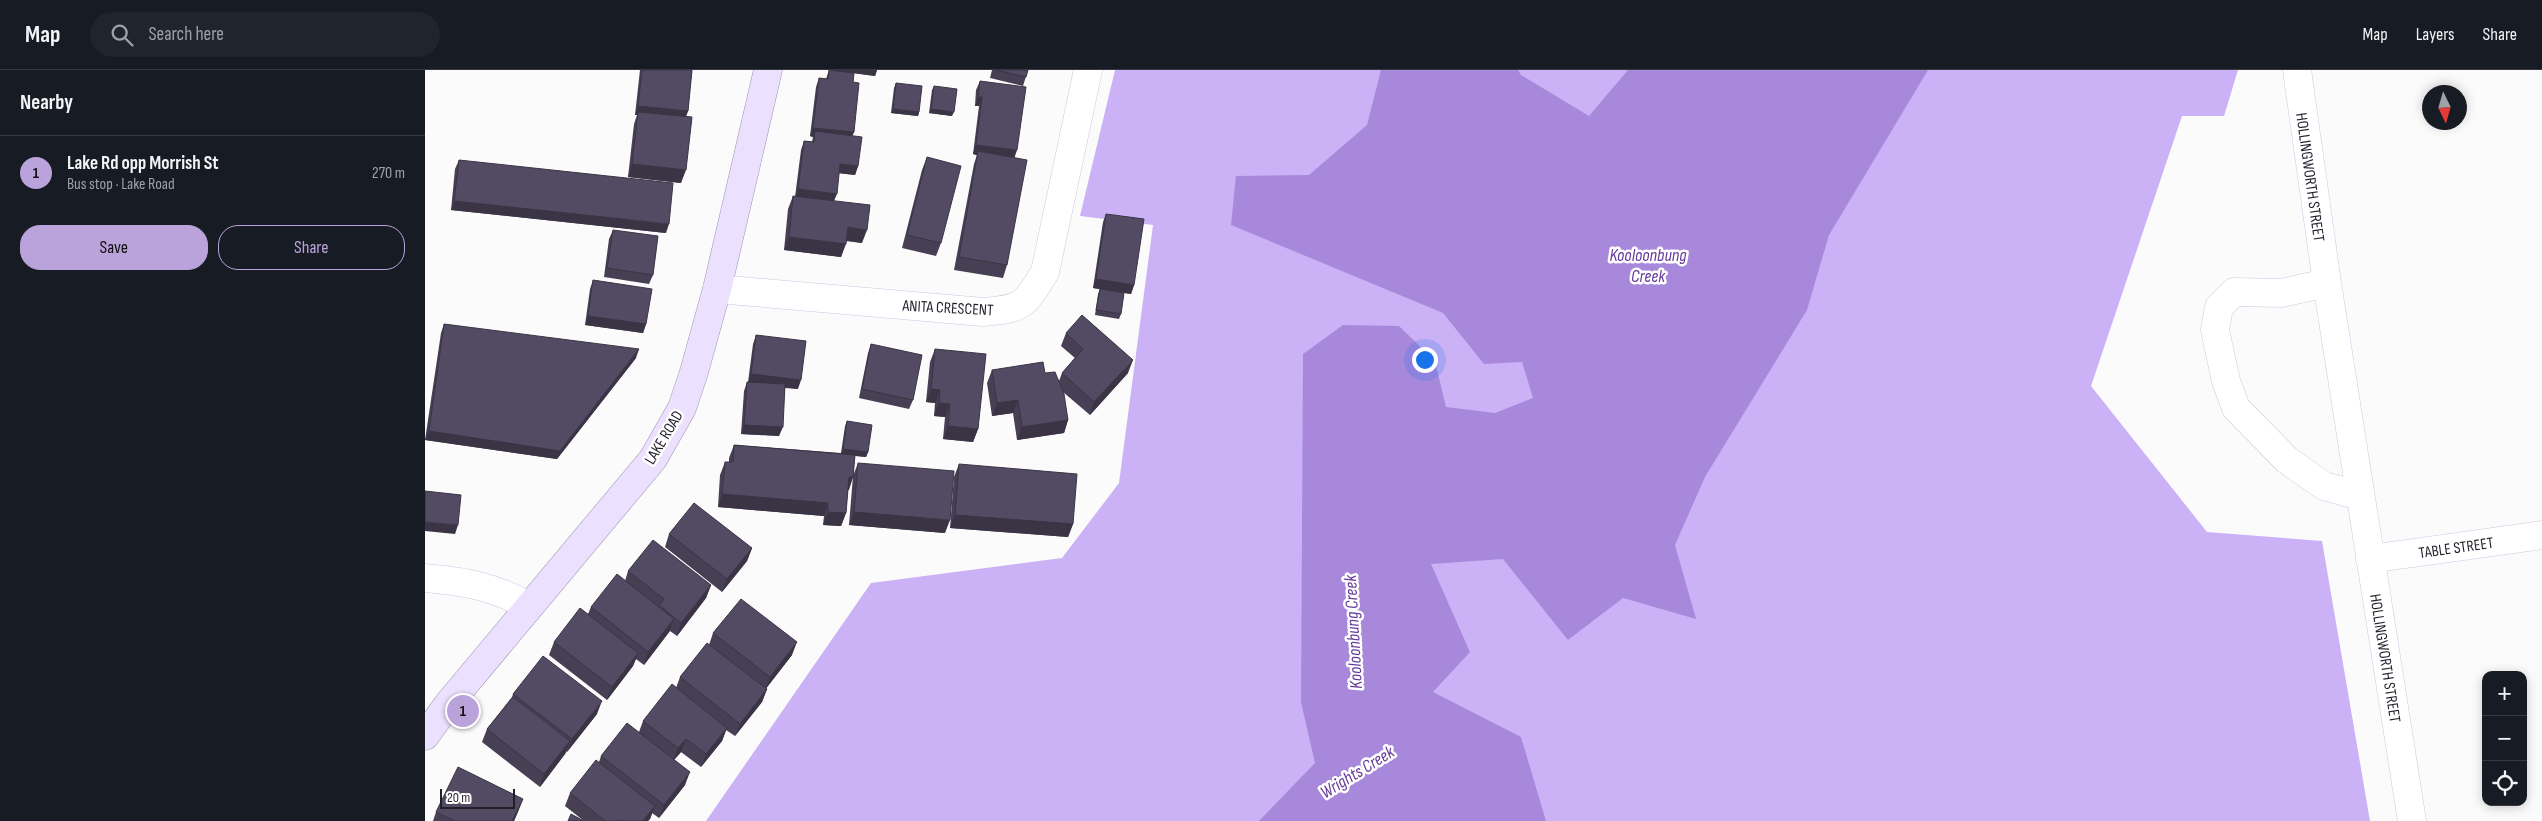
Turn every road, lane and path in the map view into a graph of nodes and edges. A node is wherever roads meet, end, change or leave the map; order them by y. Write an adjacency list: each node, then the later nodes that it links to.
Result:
1 (768, 70): 5 (main road, LAKE ROAD)
2 (1088, 70): 5 (street, ANITA CRESCENT)
3 (2297, 70): 4 (street, HOLLINGWORTH STREET)
4 (2327, 284): 6 (street, HOLLINGWORTH STREET); 6 (street)
5 (717, 289): 10 (main road, LAKE ROAD)
6 (2360, 496): 8 (street, HOLLINGWORTH STREET)
7 (2542, 535): 8 (street, TABLE STREET)
8 (2370, 559): 12 (street, HOLLINGWORTH STREET)
9 (425, 578): 10 (street)
10 (529, 606): 11 (main road, LAKE ROAD)
11 (425, 736)
12 (2412, 821)

